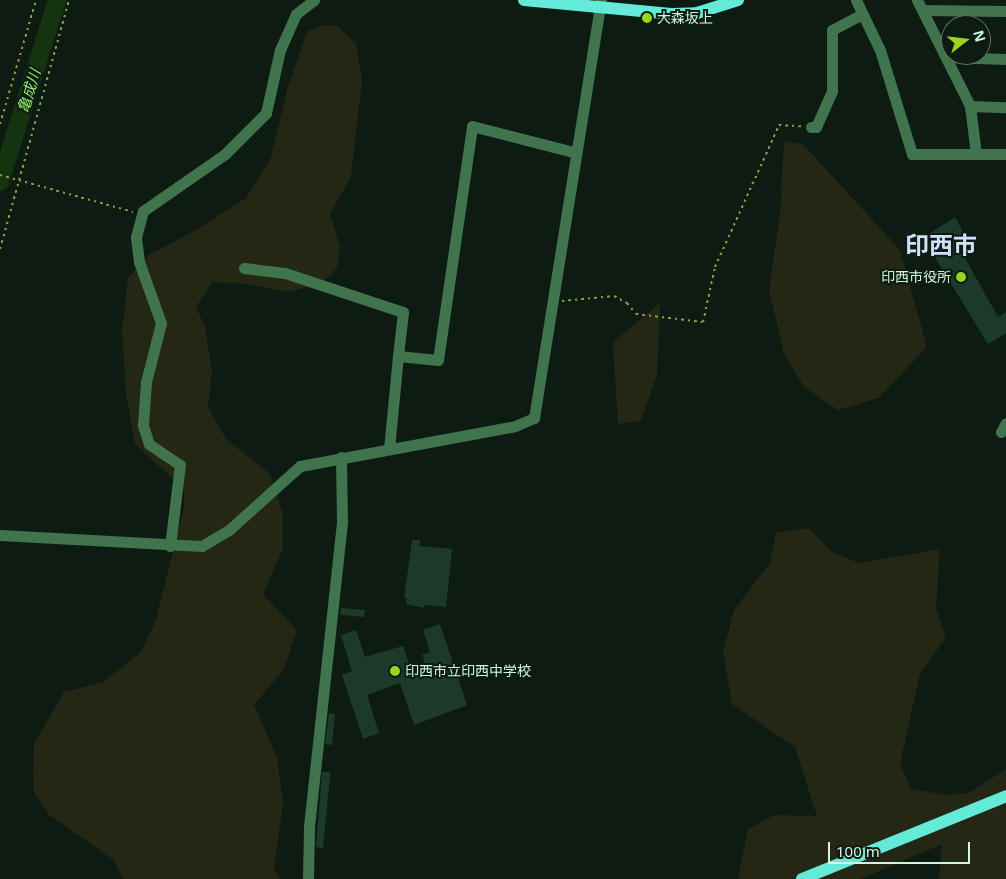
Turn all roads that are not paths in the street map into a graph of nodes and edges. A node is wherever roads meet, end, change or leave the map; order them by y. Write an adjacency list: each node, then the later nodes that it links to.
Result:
1 (314, 0): 24 (street)
2 (524, 0): 5 (main road)
3 (738, 0): 5 (main road)
4 (856, 0): 8 (street)
5 (600, 4): 16 (street)
6 (920, 5): 7 (street); 9 (street)
7 (1006, 11)
8 (862, 14): 15 (street); 17 (street)
9 (941, 45)
10 (991, 58): 11 (street)
11 (1006, 58)
12 (951, 65): 13 (street)
13 (970, 106): 14 (street); 17 (street)
14 (1006, 106)
15 (811, 126)
16 (577, 153): 20 (street); 21 (street)
17 (976, 154): 18 (street)
18 (1006, 154)
19 (244, 268): 20 (street)
20 (398, 356): 21 (street)
21 (389, 450): 22 (street)
22 (341, 457): 24 (street); 26 (street)
23 (0, 535): 24 (street)
24 (170, 546)
25 (1006, 796): 27 (main road)
26 (308, 879)
27 (802, 879)

